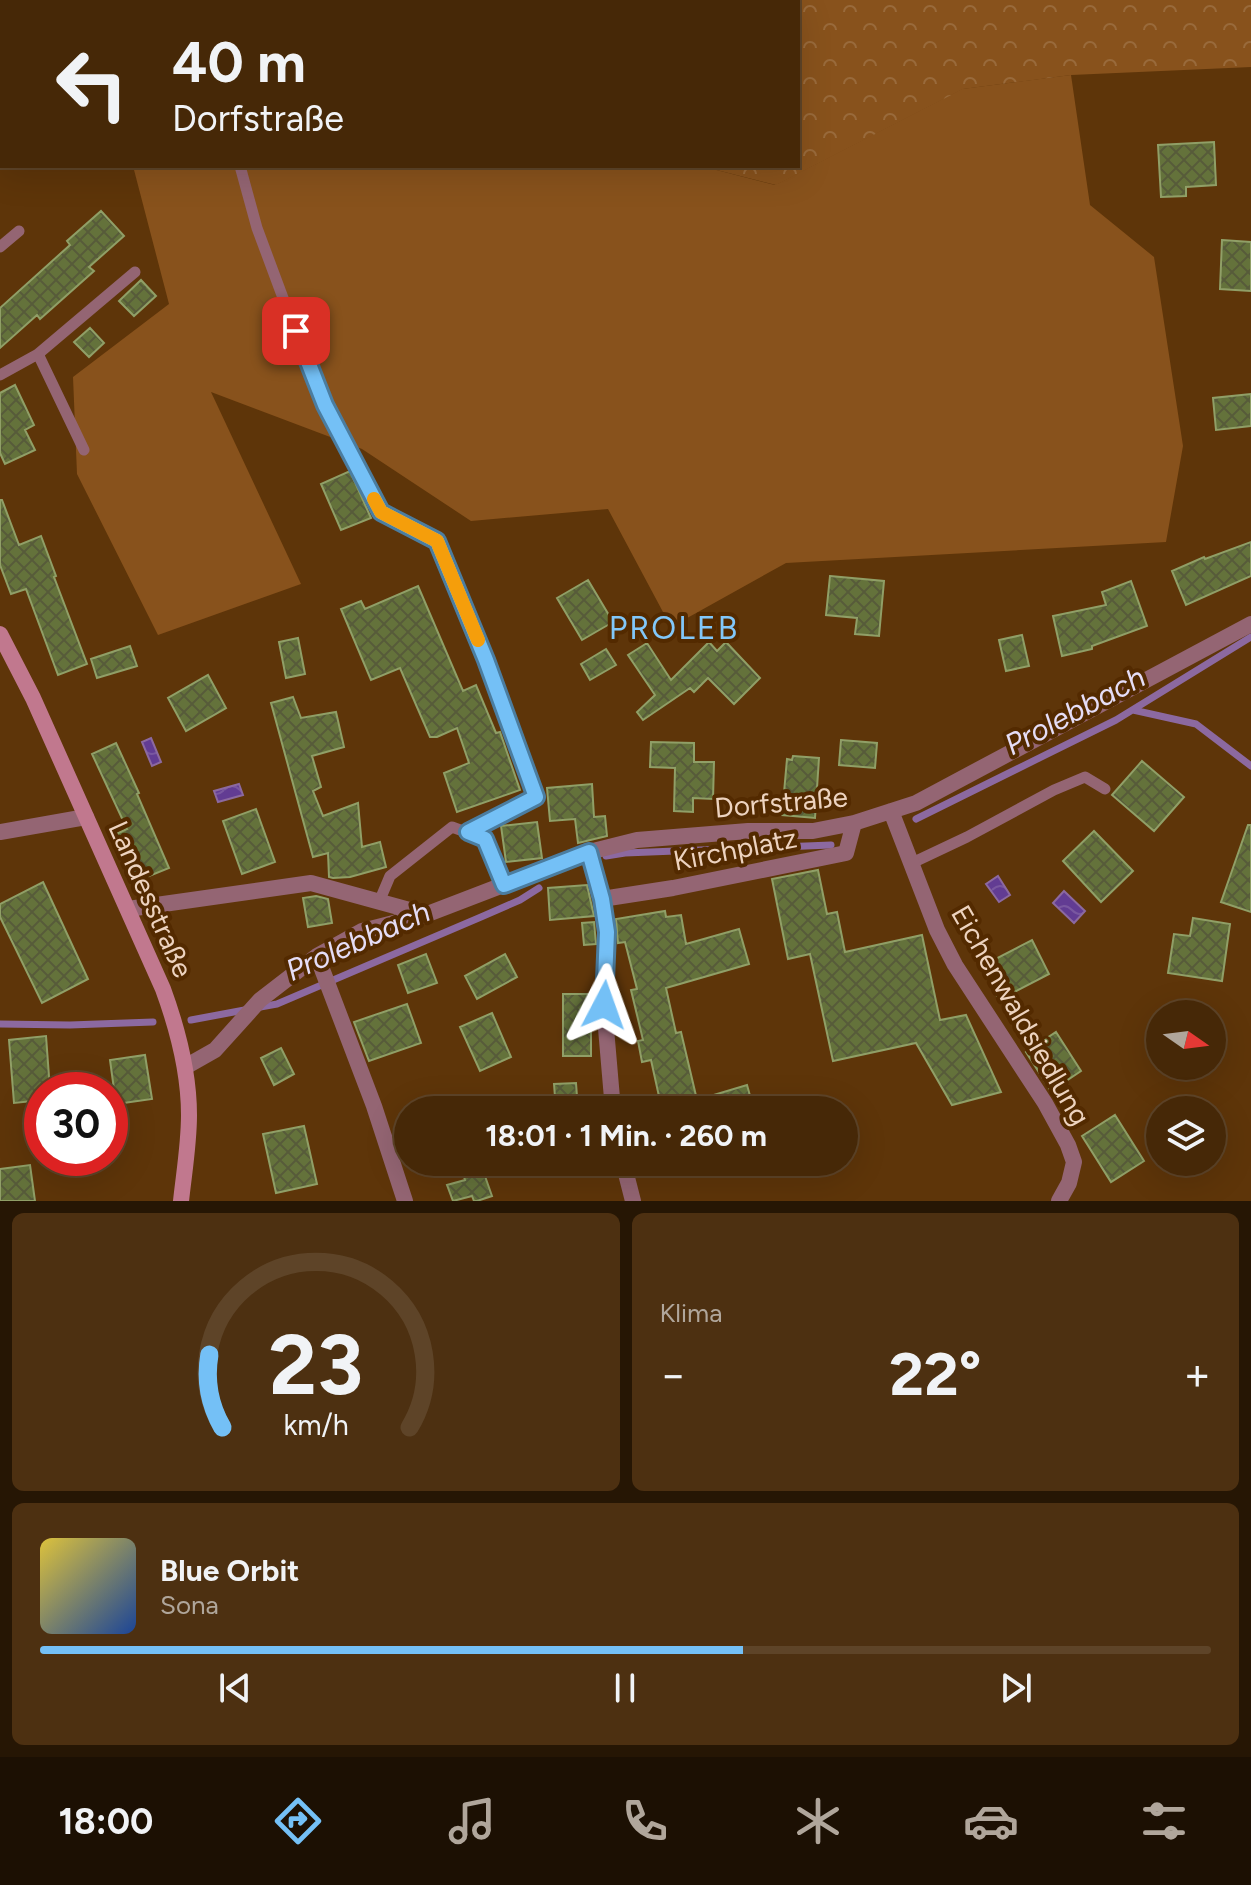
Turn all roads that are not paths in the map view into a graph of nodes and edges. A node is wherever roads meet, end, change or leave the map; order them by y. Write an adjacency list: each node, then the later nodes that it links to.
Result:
1 (241, 168): 15 (lane)
2 (19, 231): 3 (lane)
3 (0, 247)
4 (135, 272): 5 (lane)
5 (38, 354): 6 (lane); 7 (lane)
6 (0, 375)
7 (84, 450)
8 (1251, 624): 11 (street, Dorfstraße)
9 (0, 634): 12 (main road, Landesstraße)
10 (1105, 789): 17 (lane)
11 (891, 811): 13 (street, Dorfstraße); 17 (street, Eichenwaldsiedlung)
12 (86, 817): 14 (street); 21 (main road, Landesstraße)
13 (854, 823): 16 (street, Dorfstraße); 19 (street, Kirchplatz)
14 (0, 832)
15 (468, 832): 18 (lane); 20 (lane)
16 (591, 860): 18 (street, Dorfstraße); 19 (street)
17 (912, 863): 30 (street, Eichenwaldsiedlung)
18 (504, 885): 22 (street, Dorfstraße)
19 (602, 899): 25 (street)
20 (379, 902): 21 (street); 22 (street)
21 (128, 909): 24 (main road, Landesstraße)
22 (425, 915): 23 (street, Dorfstraße)
23 (317, 956): 24 (street, Dorfstraße); 28 (street)
24 (185, 1067): 27 (main road, Landesstraße)
25 (612, 1096)
26 (627, 1176): 29 (street)
27 (181, 1201)
28 (405, 1201)
29 (633, 1201)
30 (1059, 1201)

